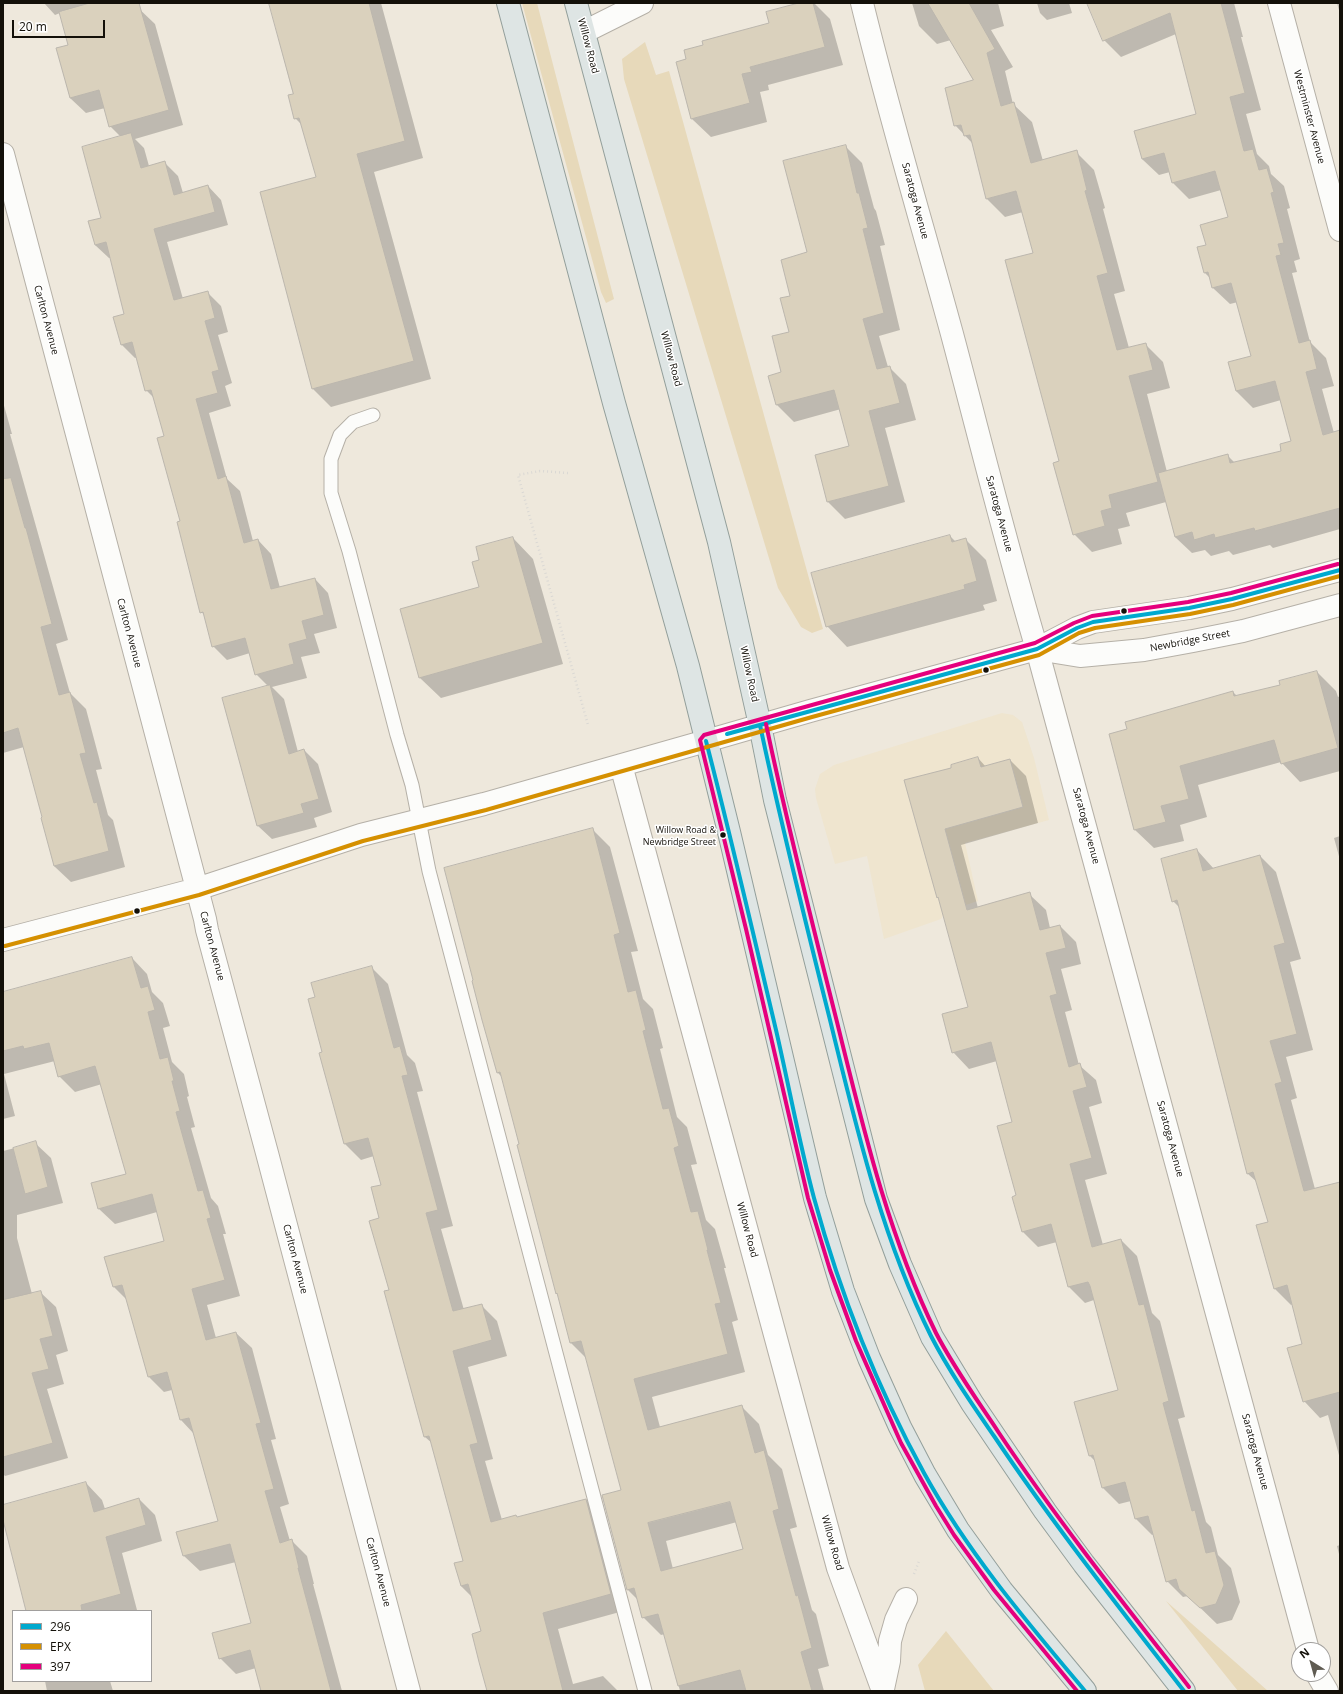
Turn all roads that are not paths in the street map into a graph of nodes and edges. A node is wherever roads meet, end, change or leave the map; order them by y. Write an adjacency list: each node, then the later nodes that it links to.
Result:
1 (508, 3): 14 (main road)
2 (576, 3): 6 (main road, Willow Road)
3 (642, 3): 6 (street)
4 (862, 3): 12 (street, Saratoga Avenue)
5 (1279, 3): 8 (street, Westminster Avenue)
6 (584, 32): 13 (main road, Willow Road)
7 (3, 154): 17 (street, Carlton Avenue)
8 (1340, 230)
9 (373, 415): 16 (lane)
10 (1340, 570): 12 (street, Newbridge Street)
11 (1340, 605): 12 (street, Newbridge Street)
12 (1037, 649): 13 (street, Newbridge Street); 20 (street, Saratoga Avenue)
13 (760, 725): 14 (street, Newbridge Street); 26 (main road, Willow Road)
14 (706, 740): 15 (street, Newbridge Street); 25 (main road)
15 (621, 765): 16 (street, Newbridge Street); 22 (street, Willow Road)
16 (418, 820): 17 (street, Newbridge Street); 24 (lane)
17 (197, 889): 18 (street, Newbridge Street); 23 (street, Carlton Avenue)
18 (3, 940)
19 (906, 1600): 22 (street)
20 (1306, 1642)
21 (1322, 1682): 27 (street)
22 (883, 1690)
23 (409, 1691)
24 (645, 1691)
25 (1085, 1691)
26 (1184, 1691)
27 (1327, 1691)

